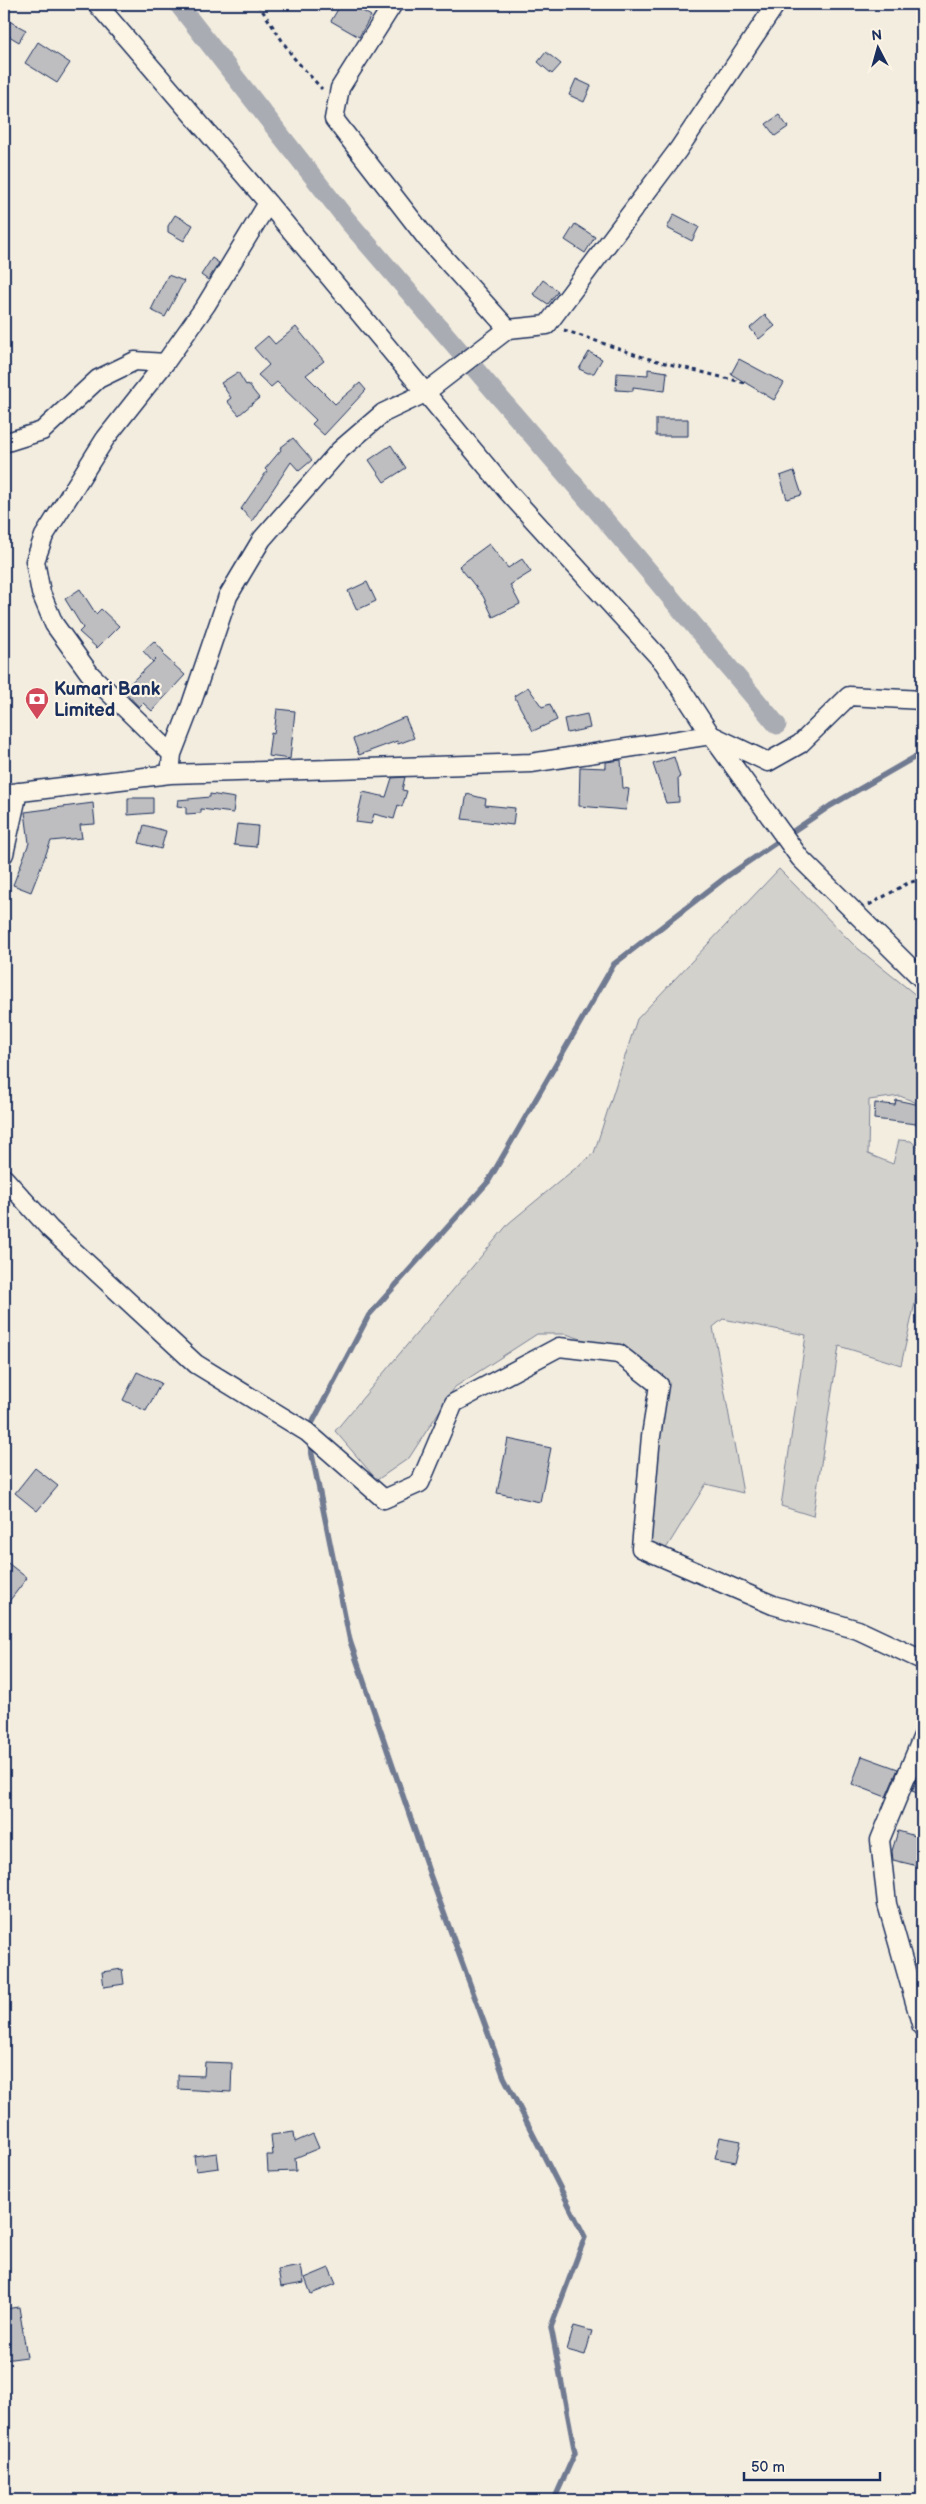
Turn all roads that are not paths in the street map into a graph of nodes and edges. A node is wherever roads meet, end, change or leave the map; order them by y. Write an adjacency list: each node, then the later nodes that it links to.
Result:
1 (96, 4): 4 (street)
2 (393, 4): 5 (street)
3 (776, 4): 5 (street)
4 (268, 203): 6 (street); 7 (street)
5 (508, 329): 7 (street)
6 (165, 363): 8 (street); 11 (street)
7 (424, 393): 10 (street); 11 (street)
8 (4, 443)
9 (922, 700): 10 (street)
10 (711, 735): 12 (street); 15 (street)
11 (172, 754): 12 (street)
12 (170, 774): 13 (street)
13 (11, 793): 14 (street)
14 (4, 854)
15 (922, 979)
16 (4, 1178): 17 (street)
17 (922, 1660)
18 (922, 1738): 19 (street)
19 (922, 2027)

